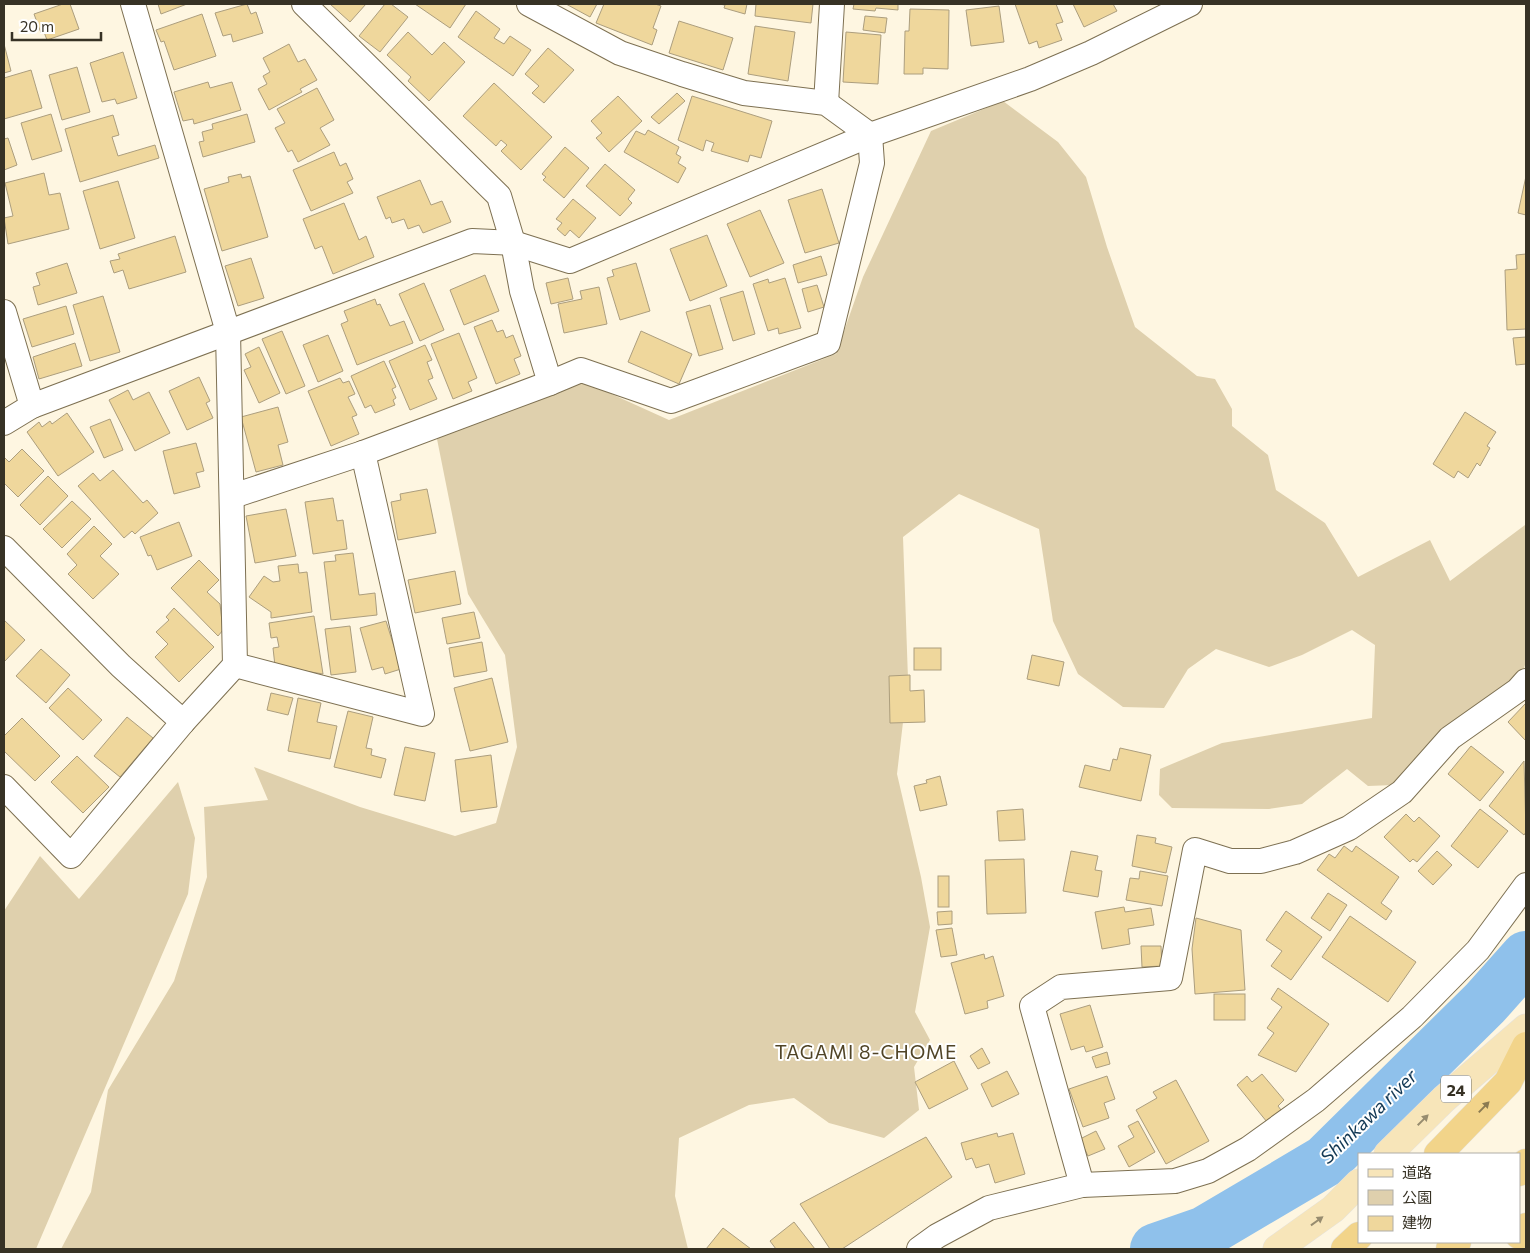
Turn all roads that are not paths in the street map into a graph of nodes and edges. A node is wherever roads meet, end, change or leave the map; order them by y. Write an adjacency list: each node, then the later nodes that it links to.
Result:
1 (133, 4): 10 (street)
2 (304, 4): 8 (street)
3 (529, 4): 6 (street)
4 (832, 4): 6 (street)
5 (1190, 4): 7 (street)
6 (826, 103): 7 (street)
7 (870, 135): 8 (street); 11 (street)
8 (513, 243): 10 (street); 11 (street)
9 (4, 312): 12 (street)
10 (228, 332): 12 (street); 15 (street)
11 (550, 383): 14 (street)
12 (32, 406): 13 (street)
13 (4, 423)
14 (363, 453): 15 (street); 17 (street)
15 (233, 496): 17 (street)
16 (4, 548): 19 (street)
17 (235, 665): 19 (street)
18 (1526, 681): 26 (street)
19 (183, 722): 20 (street)
20 (4, 787)
21 (1526, 885): 26 (street)
22 (1526, 1028): 24 (main road, 24, one-way to 22)
23 (1526, 1046): 25 (highway, one-way to 23)
24 (1389, 1153)
25 (1439, 1153)
26 (1082, 1185): 29 (street)
27 (1358, 1185): 30 (main road, one-way to 27)
28 (1358, 1237): 31 (highway)
29 (919, 1249)
30 (1277, 1249)
31 (1345, 1249)

